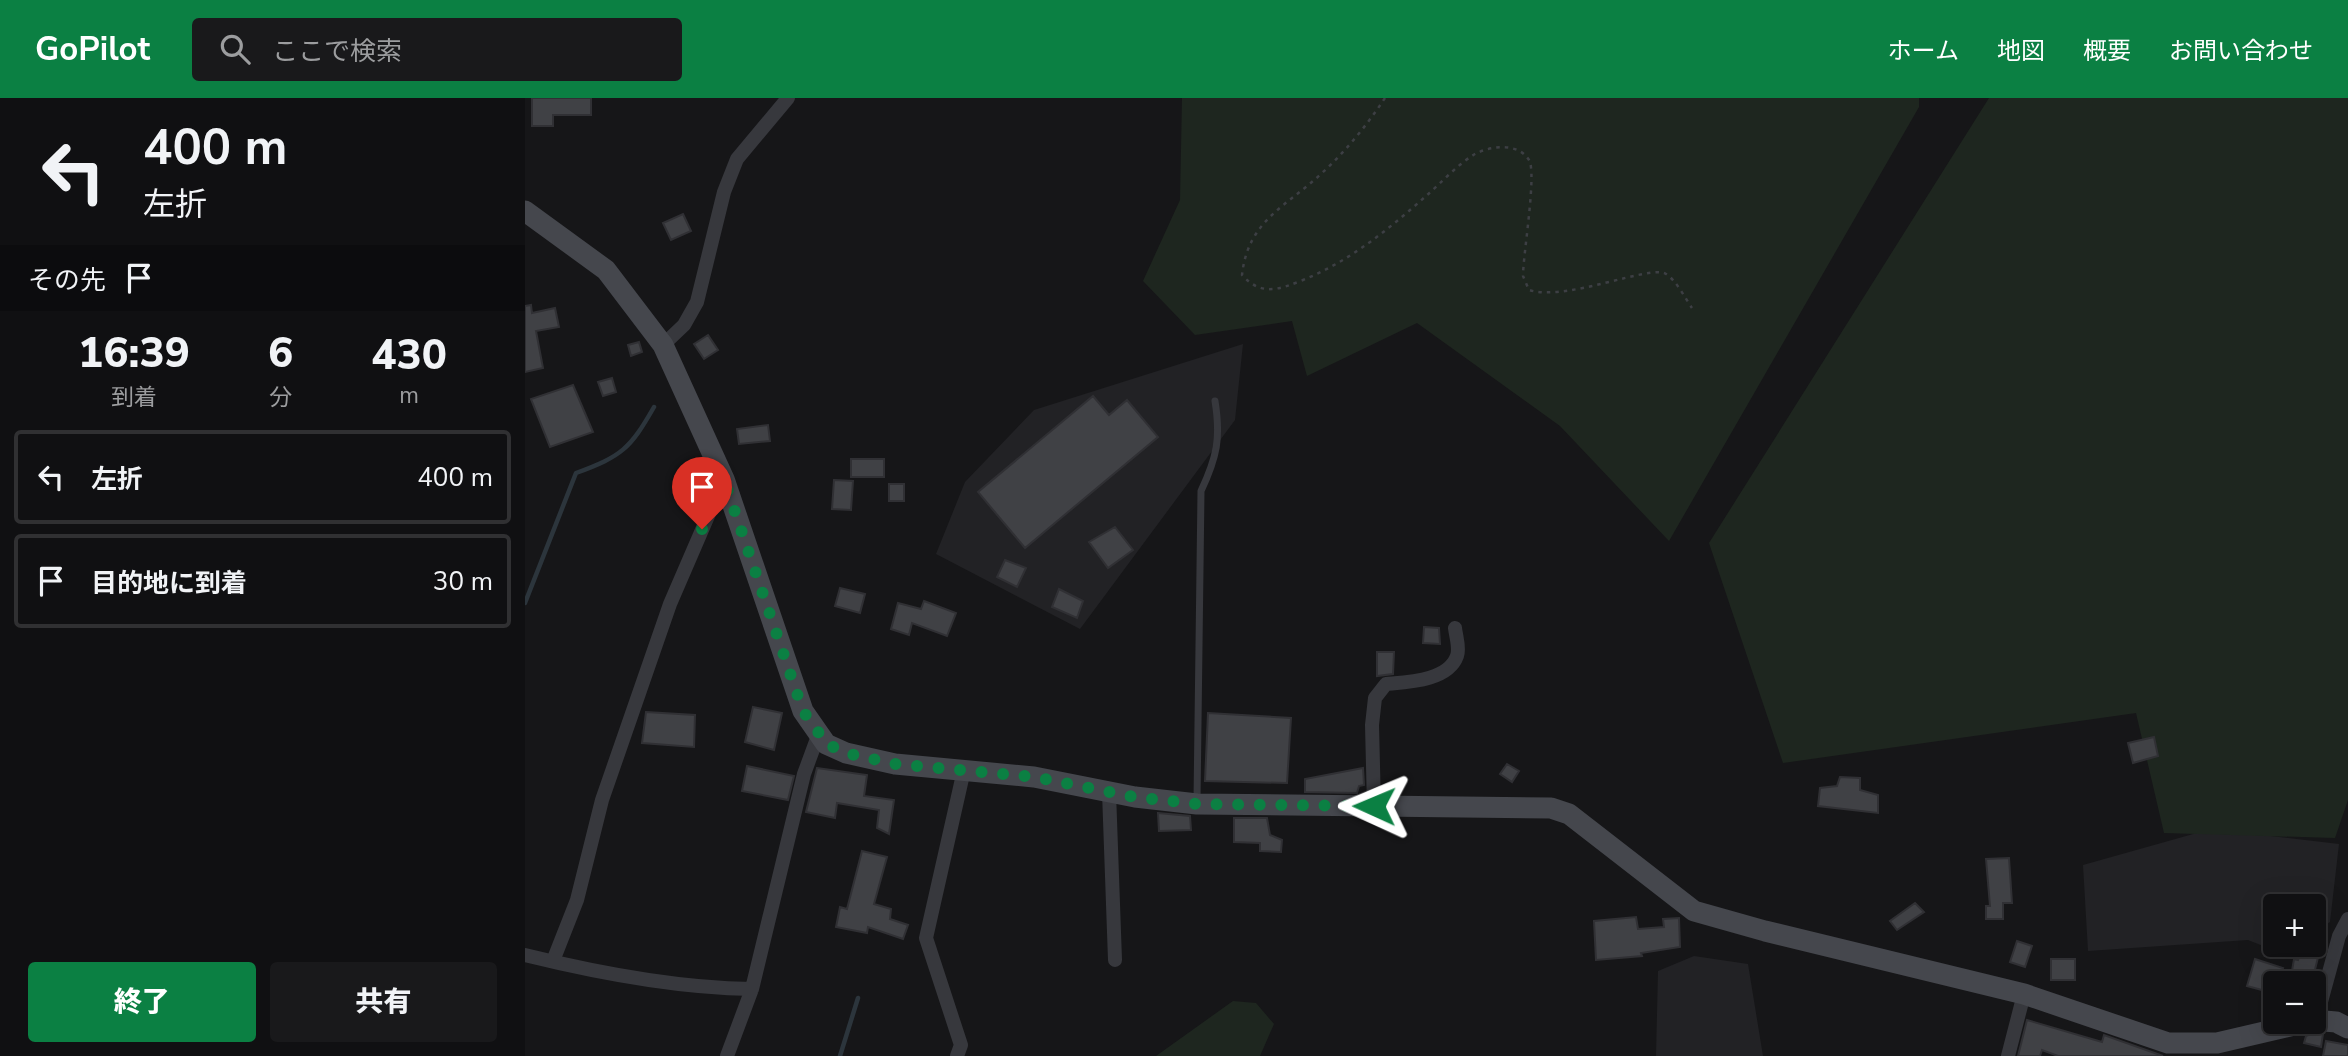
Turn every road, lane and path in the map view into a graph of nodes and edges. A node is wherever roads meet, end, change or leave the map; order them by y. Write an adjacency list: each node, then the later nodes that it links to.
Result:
1 (788, 98): 5 (street)
2 (1385, 98): 4 (path)
3 (525, 211): 5 (street)
4 (1692, 308)
5 (663, 345): 7 (street)
6 (1215, 401): 12 (lane)
7 (724, 480): 9 (street); 17 (street)
8 (1455, 628): 13 (street)
9 (818, 736): 10 (street); 19 (street)
10 (964, 770): 11 (street); 26 (street)
11 (1109, 792): 12 (street); 16 (street)
12 (1197, 804): 13 (street)
13 (1374, 806): 20 (street)
14 (2348, 919): 18 (street)
15 (525, 955): 17 (street)
16 (1115, 960)
17 (553, 961): 19 (street)
18 (2326, 977)
19 (752, 989): 25 (street)
20 (2024, 994): 24 (street); 27 (street)
21 (2326, 1022): 22 (street)
22 (2348, 1028)
23 (2263, 1033): 24 (street)
24 (2192, 1051)
25 (727, 1056)
26 (957, 1056)
27 (2008, 1056)

